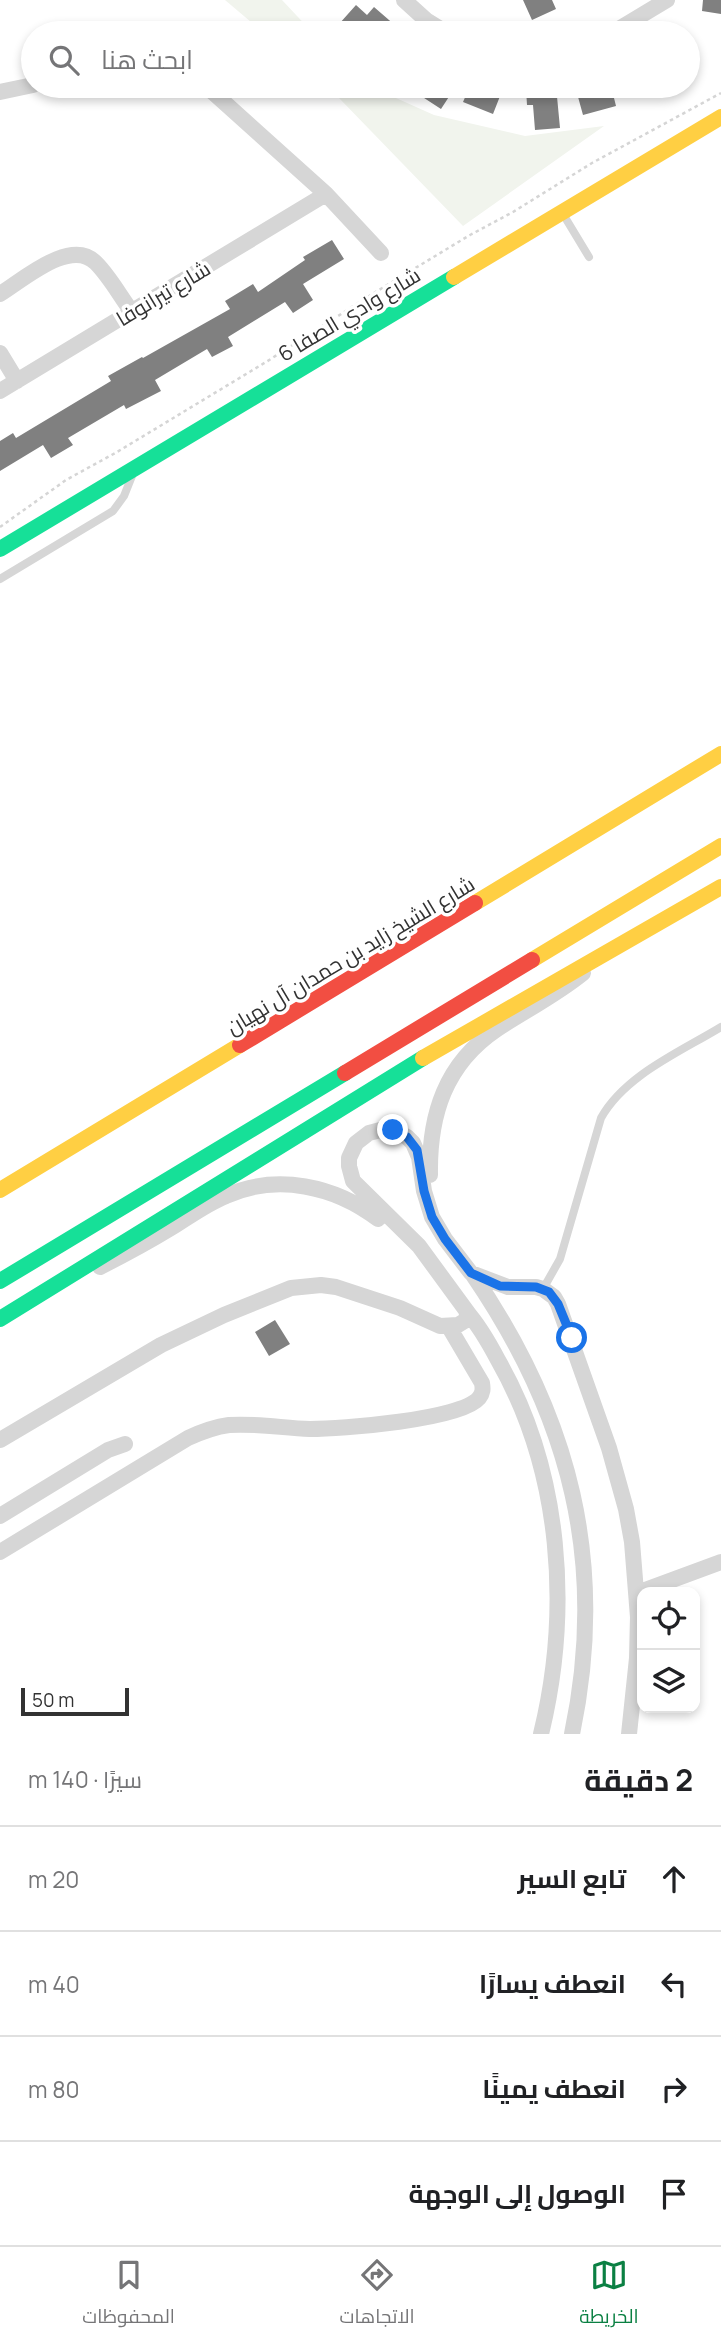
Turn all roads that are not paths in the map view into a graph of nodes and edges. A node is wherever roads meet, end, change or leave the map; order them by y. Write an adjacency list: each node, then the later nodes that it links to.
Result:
1 (404, 0): 3 (street)
2 (667, 0): 4 (street)
3 (428, 21)
4 (632, 21)
5 (21, 88): 6 (street)
6 (0, 92)
7 (219, 98): 9 (street)
8 (721, 117): 10 (main road, شارع وادي الصفا 6)
9 (326, 194): 11 (street); 14 (street, شارع تيرانوفا)
10 (562, 211): 12 (lane); 18 (main road, شارع وادي الصفا 6)
11 (381, 253)
12 (589, 257)
13 (0, 294): 14 (street)
14 (132, 312): 16 (street, شارع تيرانوفا)
15 (0, 353): 16 (street)
16 (17, 381): 17 (street, شارع تيرانوفا)
17 (0, 391)
18 (135, 467): 19 (main road, شارع وادي الصفا 6); 20 (lane)
19 (0, 549)
20 (0, 579)
21 (721, 754): 26 (main road, شارع الشيخ زايد بن حمدان آل نهيان)
22 (721, 846): 28 (main road)
23 (721, 887): 24 (main road)
24 (600, 953): 27 (street); 29 (main road)
25 (721, 1027): 30 (lane)
26 (0, 1190)
27 (471, 1273): 30 (street); 31 (street); 43 (street)
28 (0, 1281)
29 (49, 1288): 31 (street); 32 (main road)
30 (543, 1289): 40 (street)
31 (471, 1317): 33 (street); 42 (street)
32 (0, 1319)
33 (449, 1327): 34 (street); 37 (street)
34 (0, 1440)
35 (125, 1444): 36 (street)
36 (0, 1516)
37 (0, 1552)
38 (721, 1562): 39 (street)
39 (653, 1587)
40 (637, 1593)
41 (637, 1650): 44 (street)
42 (541, 1734)
43 (572, 1734)
44 (629, 1734)

